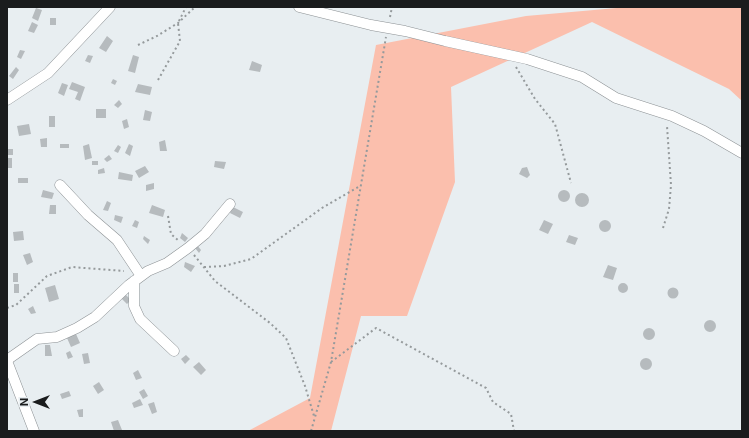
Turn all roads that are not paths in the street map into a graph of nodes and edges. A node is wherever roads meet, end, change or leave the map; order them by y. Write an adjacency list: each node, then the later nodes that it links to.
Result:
1 (110, 7): 3 (street)
2 (300, 7): 4 (street)
3 (7, 100)
4 (742, 153)
5 (60, 185): 7 (street)
6 (230, 204): 7 (street)
7 (137, 275): 8 (street); 9 (street)
8 (174, 351)
9 (7, 360): 10 (street)
10 (34, 431)

